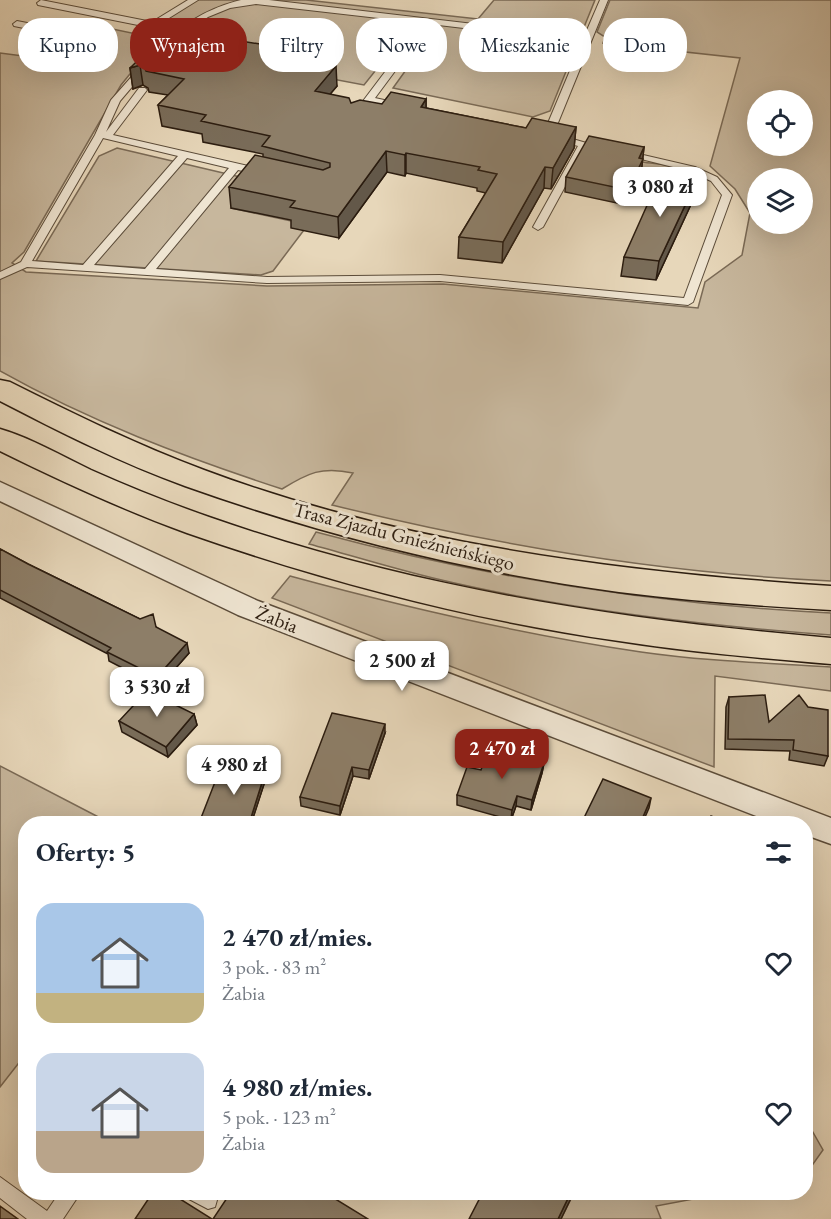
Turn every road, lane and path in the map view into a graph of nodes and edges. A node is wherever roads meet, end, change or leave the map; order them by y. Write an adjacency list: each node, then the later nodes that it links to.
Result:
1 (191, 0): 3 (lane)
2 (604, 0): 6 (lane)
3 (41, 3)
4 (199, 18): 5 (lane)
5 (394, 18)
6 (591, 35)
7 (141, 72): 14 (lane)
8 (390, 72): 11 (lane)
9 (574, 72): 15 (lane)
10 (142, 90): 14 (lane)
11 (369, 100): 12 (lane); 13 (lane)
12 (410, 108)
13 (362, 109)
14 (104, 135): 16 (lane); 20 (lane)
15 (583, 145): 19 (lane); 22 (lane)
16 (185, 154): 17 (lane); 21 (lane)
17 (236, 166): 18 (lane); 22 (lane)
18 (269, 174)
19 (538, 227)
20 (25, 264): 21 (lane); 23 (lane)
21 (86, 268): 22 (lane)
22 (148, 272)
23 (0, 276)
24 (0, 389): 27 (main road, Trasa Zjazdu Gnieźnieńskiego)
25 (0, 440): 28 (main road)
26 (0, 491): 29 (street, Żabia)
27 (831, 597)
28 (831, 651)
29 (792, 816)
30 (813, 824): 31 (street, Żabia)
31 (831, 831)
32 (0, 1185): 33 (lane)
33 (18, 1200)
34 (19, 1200): 36 (lane)
35 (66, 1200): 37 (lane)
36 (42, 1219)
37 (52, 1219)

